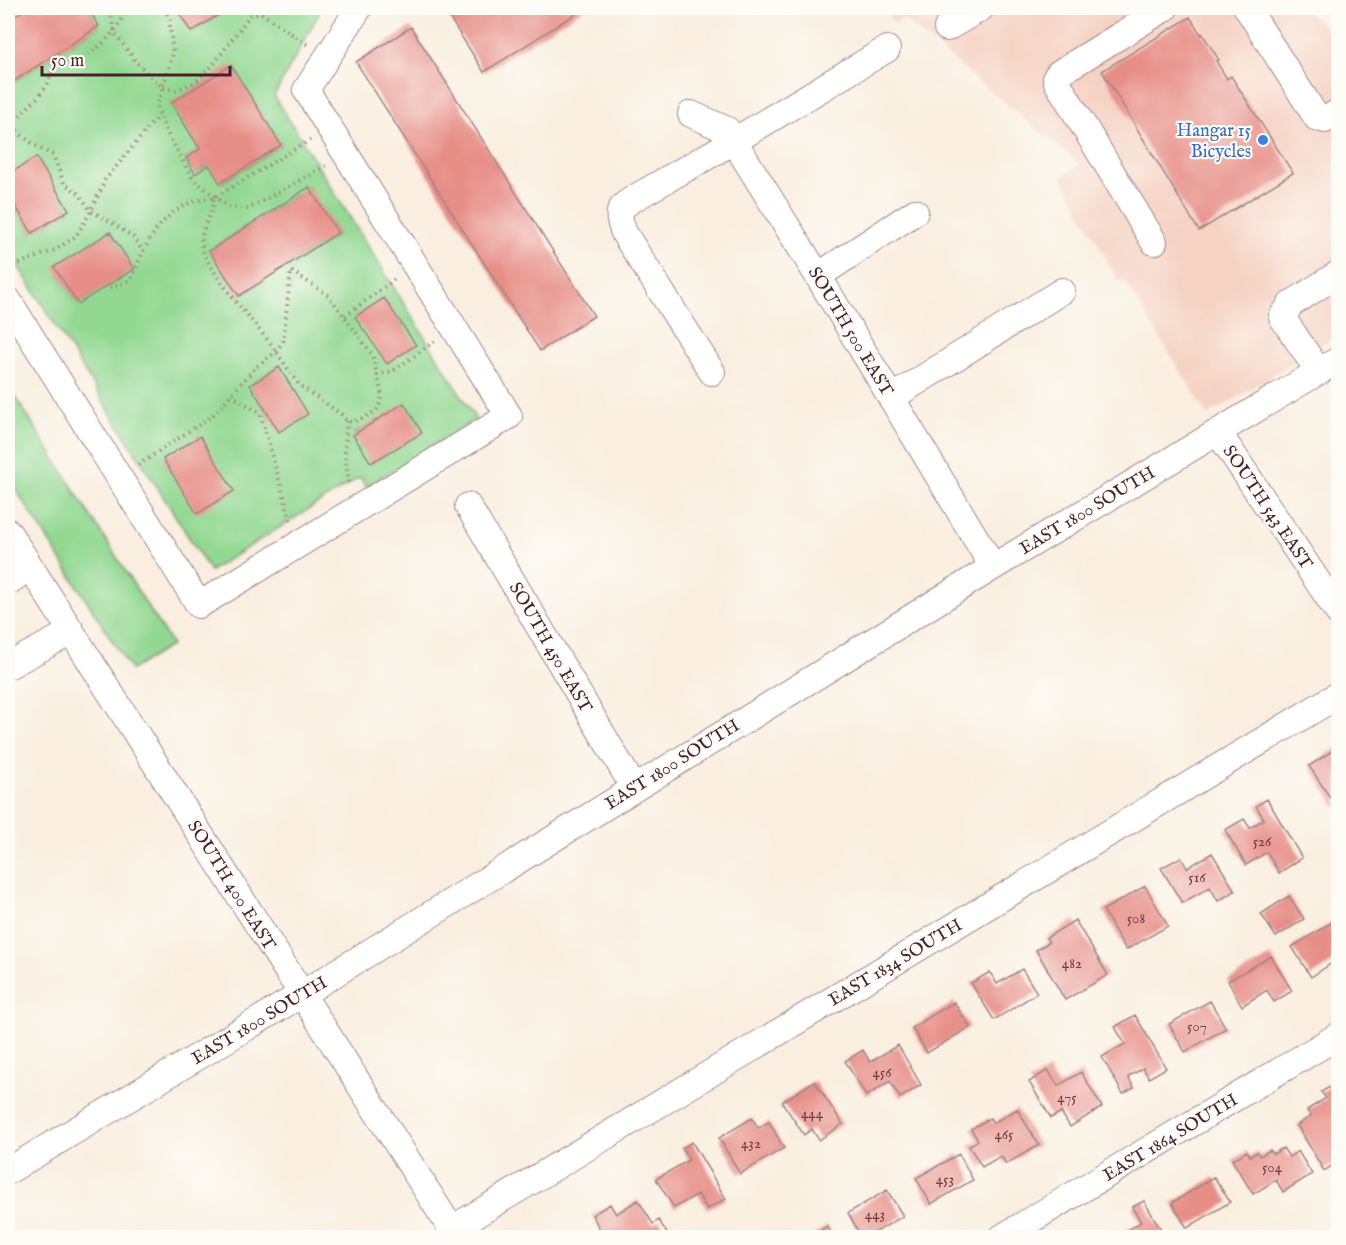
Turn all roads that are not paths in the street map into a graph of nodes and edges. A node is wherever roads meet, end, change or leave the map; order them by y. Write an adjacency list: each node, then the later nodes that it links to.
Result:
1 (359, 8): 15 (street)
2 (981, 8): 5 (street)
3 (1165, 8): 11 (street)
4 (1247, 8): 7 (street)
5 (947, 28)
6 (887, 49): 9 (street)
7 (1338, 112)
8 (691, 114): 9 (street, SOUTH 500 EAST)
9 (734, 141): 13 (street, SOUTH 500 EAST); 17 (street)
10 (915, 212): 13 (street)
11 (1154, 242)
12 (1338, 274): 16 (street)
13 (818, 276): 18 (street, SOUTH 500 EAST)
14 (1062, 291): 18 (street)
15 (9, 305)
16 (1329, 366): 19 (street, EAST 1800 SOUTH)
17 (712, 372)
18 (891, 398): 23 (street, SOUTH 500 EAST)
19 (1218, 432): 23 (street, EAST 1800 SOUTH); 25 (street, SOUTH 543 EAST)
20 (468, 506): 29 (street, SOUTH 450 EAST)
21 (8, 532): 22 (street, SOUTH 400 EAST)
22 (30, 567): 24 (street); 26 (street, SOUTH 400 EAST)
23 (993, 567): 29 (street, EAST 1800 SOUTH)
24 (8, 582)
25 (1338, 612)
26 (71, 632): 27 (street); 30 (street, SOUTH 400 EAST)
27 (8, 666)
28 (1338, 695): 33 (street, EAST 1834 SOUTH)
29 (634, 788): 30 (street, EAST 1800 SOUTH)
30 (302, 994): 32 (street, EAST 1800 SOUTH); 33 (street, SOUTH 400 EAST)
31 (1338, 1036): 34 (street, EAST 1864 SOUTH)
32 (8, 1171)
33 (454, 1233)
34 (1001, 1238)

